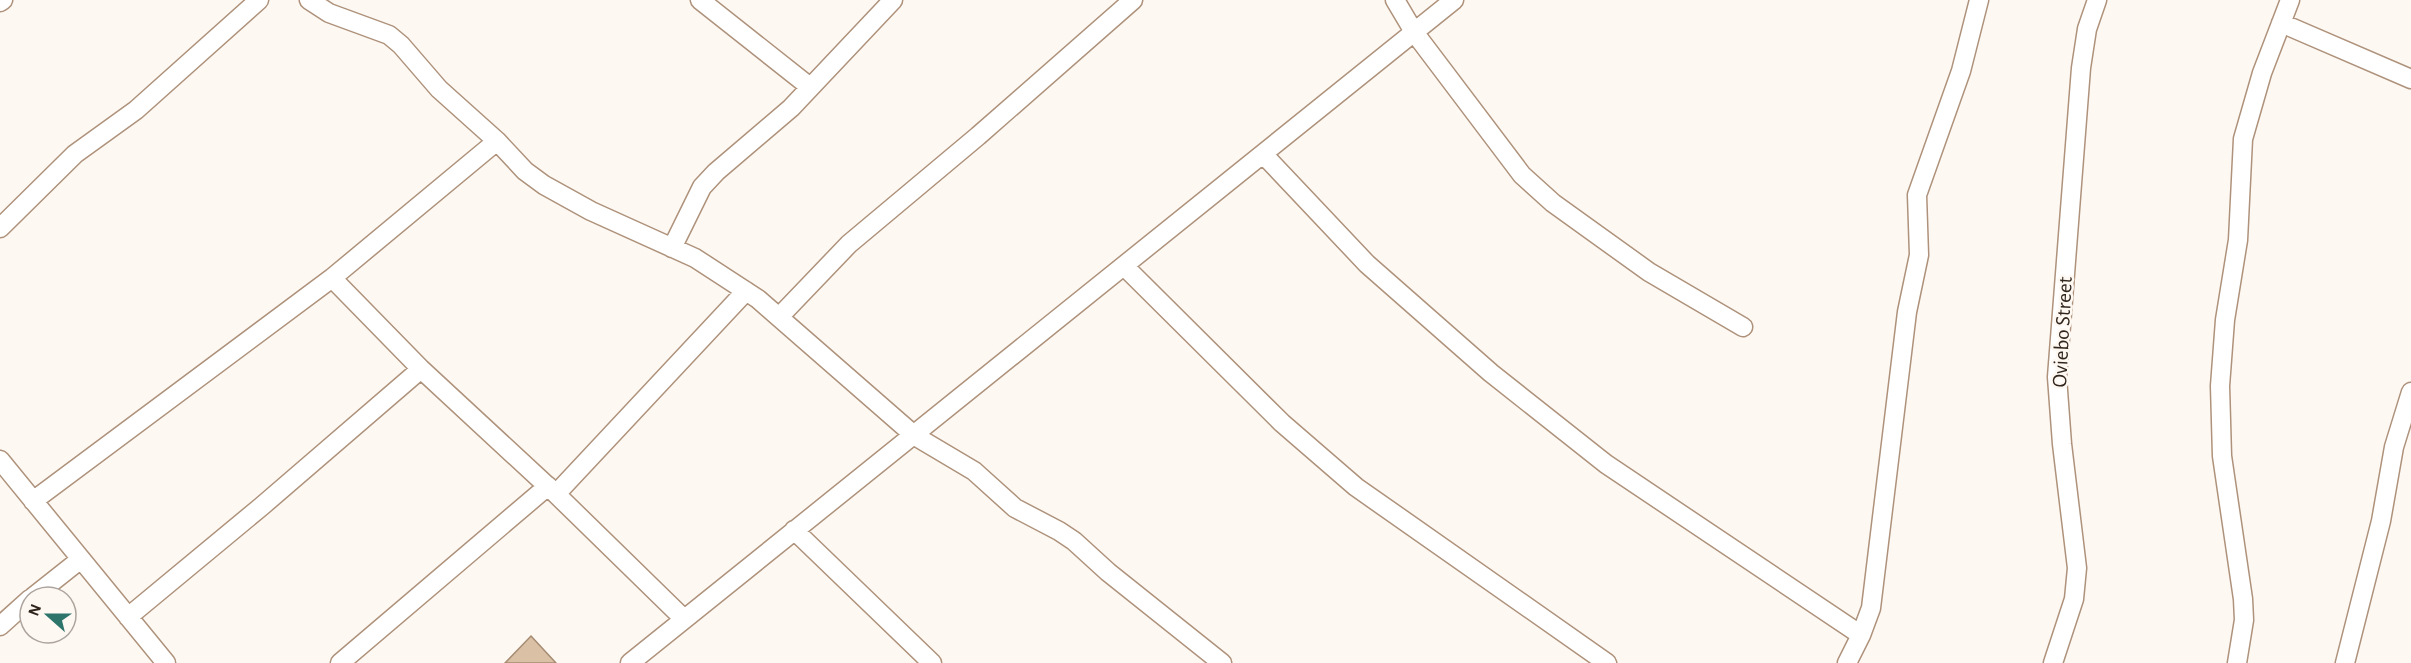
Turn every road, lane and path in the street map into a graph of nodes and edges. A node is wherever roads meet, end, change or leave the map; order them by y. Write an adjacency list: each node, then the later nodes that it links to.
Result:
1 (259, 0): 17 (street)
2 (309, 0): 15 (street)
3 (700, 0): 14 (street)
4 (893, 0): 14 (street)
5 (1133, 0): 22 (street)
6 (1395, 0): 12 (street)
7 (1454, 0): 12 (street)
8 (1979, 0): 37 (street)
9 (2097, 0): 45 (street, Oviebo Street)
10 (2290, 0): 11 (street)
11 (2281, 23): 13 (street); 46 (street)
12 (1414, 32): 16 (street); 23 (street)
13 (2411, 79)
14 (810, 87): 18 (street)
15 (497, 141): 18 (street); 20 (street)
16 (1263, 154): 19 (street); 37 (street)
17 (0, 228)
18 (672, 248): 21 (street)
19 (1124, 266): 26 (street); 43 (street)
20 (332, 278): 24 (street); 29 (street)
21 (746, 291): 22 (street); 28 (street)
22 (780, 316): 26 (street)
23 (1743, 327)
24 (421, 369): 28 (street); 34 (street)
25 (2411, 392): 47 (street)
26 (915, 436): 30 (street); 42 (street)
27 (0, 460): 29 (street)
28 (552, 490): 35 (street); 39 (street)
29 (33, 501): 31 (street)
30 (794, 531): 35 (street); 41 (street)
31 (81, 559): 32 (street); 34 (street)
32 (48, 585)
33 (18, 610): 36 (street)
34 (128, 617): 38 (street)
35 (684, 619): 40 (street)
36 (0, 626)
37 (1861, 635): 44 (street)
38 (166, 663)
39 (340, 663)
40 (630, 663)
41 (932, 663)
42 (1222, 663)
43 (1607, 663)
44 (1847, 663)
45 (2053, 663)
46 (2237, 663)
47 (2345, 663)

